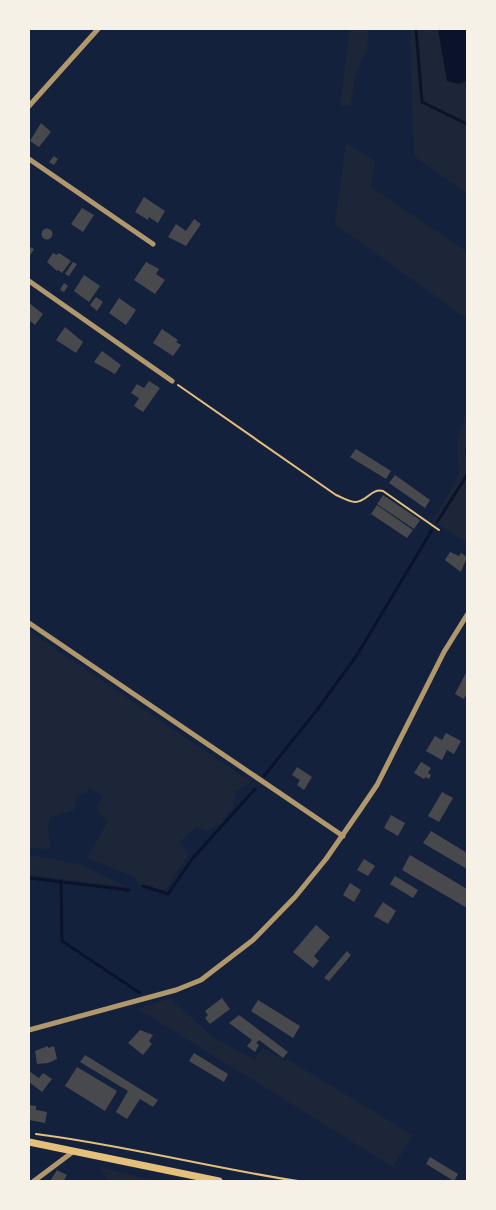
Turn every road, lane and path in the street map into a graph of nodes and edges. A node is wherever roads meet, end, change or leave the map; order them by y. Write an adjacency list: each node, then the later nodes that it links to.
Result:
1 (98, 29): 2 (street)
2 (29, 106)
3 (29, 158): 4 (street)
4 (153, 244)
5 (29, 281): 6 (street)
6 (172, 382): 7 (path)
7 (439, 530)
8 (467, 615): 10 (street)
9 (29, 623): 10 (street)
10 (343, 836): 11 (street)
11 (29, 1030)
12 (34, 1134): 17 (path)
13 (29, 1142): 14 (main road)
14 (74, 1151): 15 (street); 16 (main road)
15 (34, 1181)
16 (219, 1181)
17 (298, 1181)

